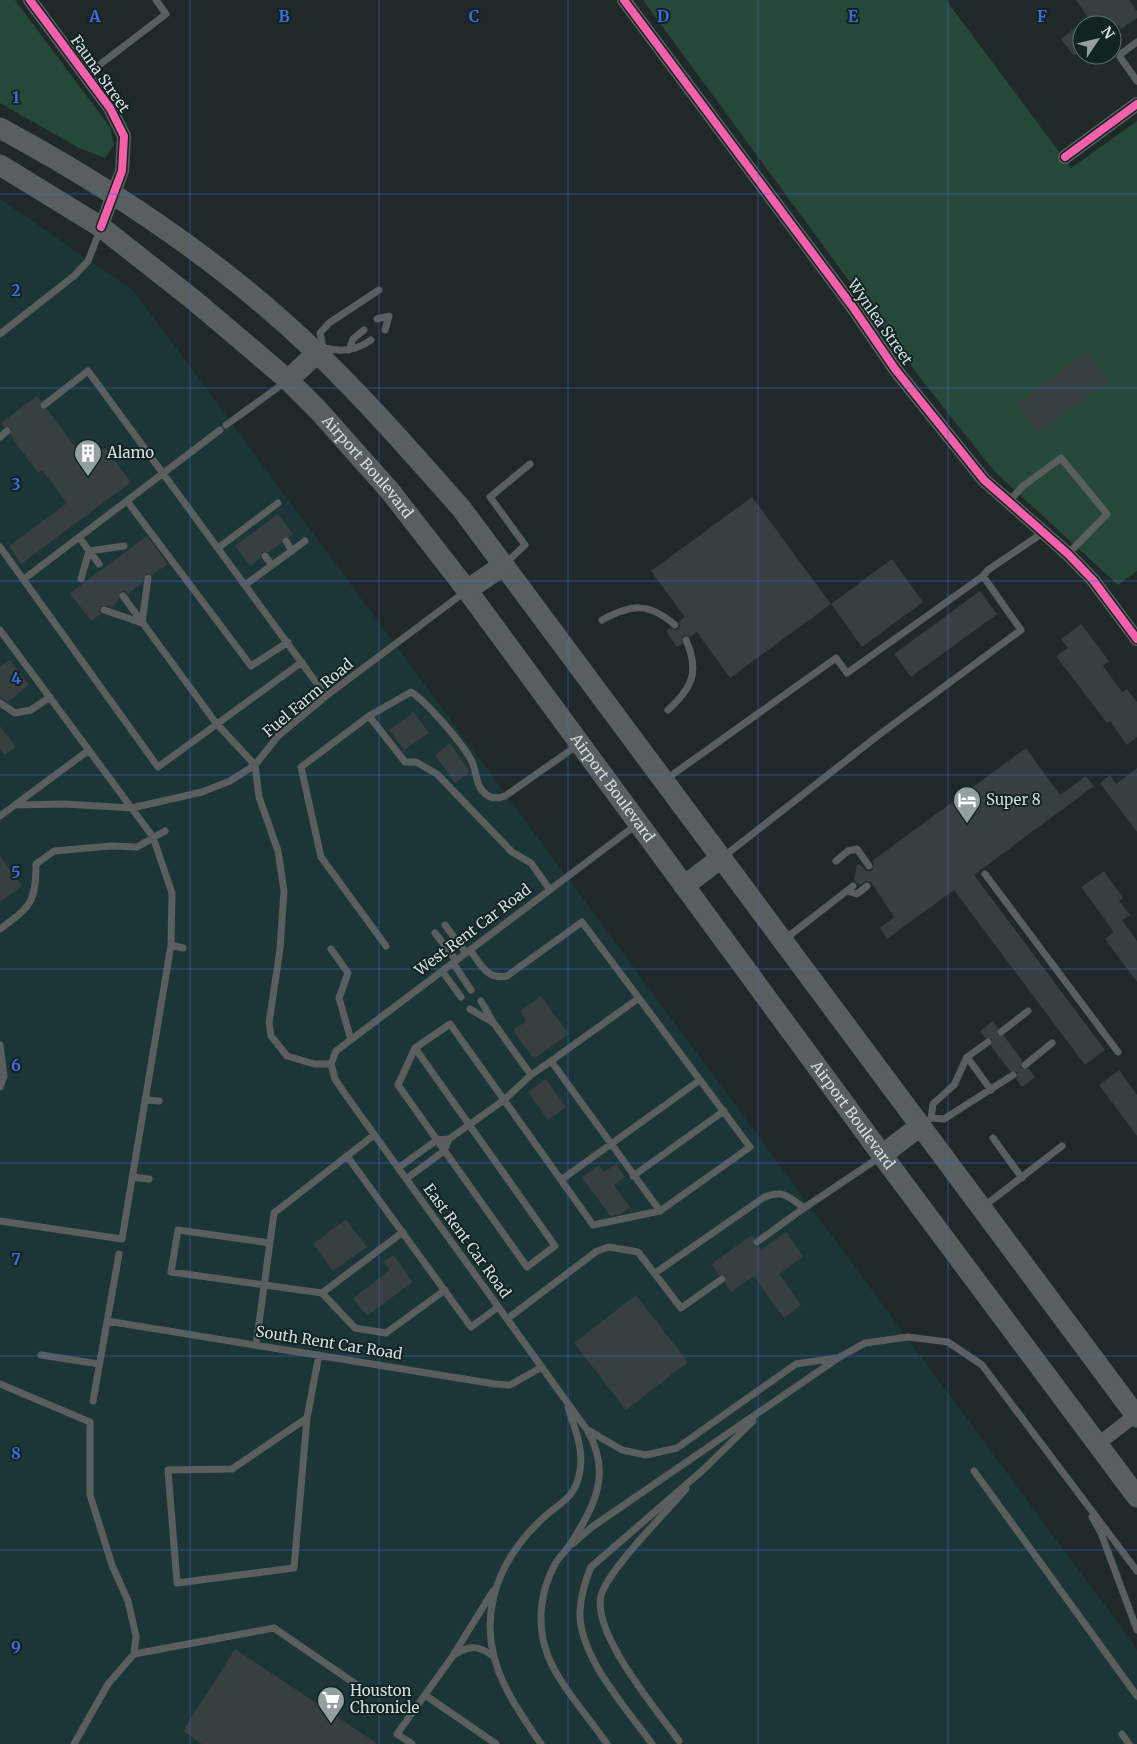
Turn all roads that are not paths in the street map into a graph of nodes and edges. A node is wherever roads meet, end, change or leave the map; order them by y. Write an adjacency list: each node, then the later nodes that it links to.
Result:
1 (30, 0): 5 (street, Fauna Street)
2 (156, 0): 5 (lane)
3 (624, 0): 30 (street, Wynlea Street)
4 (1137, 42): 6 (lane)
5 (86, 76): 11 (street, Fauna Street)
6 (1137, 81)
7 (1137, 104): 9 (street)
8 (0, 128): 11 (main road)
9 (1065, 157)
10 (0, 165): 12 (main road, Airport Boulevard)
11 (115, 195): 12 (street, Fauna Street); 19 (main road)
12 (101, 227): 17 (lane); 21 (main road, Airport Boulevard)
13 (379, 290): 19 (lane)
14 (377, 320): 16 (lane)
15 (364, 330): 20 (lane)
16 (385, 330)
17 (0, 334)
18 (371, 340): 20 (lane)
19 (320, 350): 20 (lane); 21 (main road); 45 (main road)
20 (349, 350)
21 (288, 380): 23 (lane); 51 (main road, Airport Boulevard)
22 (44, 405): 28 (lane)
23 (226, 425)
24 (220, 430): 28 (lane)
25 (7, 432): 26 (lane)
26 (0, 437)
27 (530, 464): 45 (lane)
28 (163, 473): 29 (lane); 38 (lane)
29 (127, 500): 33 (lane); 60 (lane)
30 (1009, 501): 32 (street, Wynlea Street); 41 (lane)
31 (278, 503): 38 (lane)
32 (1044, 532): 41 (street, Wynlea Street); 46 (lane)
33 (79, 537): 40 (lane); 48 (lane)
34 (286, 541): 39 (lane)
35 (305, 541): 39 (lane)
36 (124, 546): 40 (lane)
37 (0, 547): 48 (lane)
38 (218, 548): 50 (lane)
39 (292, 550): 44 (lane)
40 (89, 551): 43 (lane); 49 (lane)
41 (1068, 554): 58 (street, Wynlea Street)
42 (265, 556): 44 (lane)
43 (99, 564)
44 (272, 565): 50 (lane)
45 (504, 565): 51 (main road); 71 (main road)
46 (984, 576): 71 (lane); 78 (lane)
47 (148, 578): 55 (lane)
48 (24, 579): 67 (lane)
49 (81, 579)
50 (246, 585): 60 (lane)
51 (467, 590): 62 (lane, Fuel Farm Road); 68 (main road, Airport Boulevard)
52 (123, 596): 55 (lane)
53 (104, 610): 55 (lane)
54 (602, 620): 56 (lane)
55 (142, 623): 67 (lane)
56 (675, 625)
57 (1, 633): 63 (lane)
58 (1137, 639)
59 (686, 640): 65 (lane)
60 (288, 642): 61 (lane)
61 (302, 662): 62 (lane); 67 (lane)
62 (326, 696): 70 (lane, Fuel Farm Road)
63 (50, 697): 64 (lane); 69 (lane)
64 (0, 702)
65 (668, 710)
66 (369, 716): 68 (lane); 85 (lane); 92 (lane)
67 (216, 724): 70 (lane)
68 (580, 743): 75 (main road, Airport Boulevard)
69 (90, 750): 72 (lane); 73 (lane)
70 (255, 765): 73 (lane, Fuel Farm Road); 114 (lane)
71 (663, 782): 78 (main road)
72 (15, 805): 73 (lane, Fuel Farm Road); 74 (lane)
73 (132, 808): 77 (lane)
74 (1, 814)
75 (638, 823): 82 (main road, Airport Boulevard); 85 (lane, West Rent Car Road)
76 (165, 831): 77 (lane)
77 (153, 837): 88 (lane); 91 (lane)
78 (721, 858): 82 (main road); 90 (main road)
79 (836, 861): 80 (lane)
80 (869, 866)
81 (985, 874): 111 (lane)
82 (684, 886): 134 (main road, Airport Boulevard)
83 (853, 886): 86 (lane)
84 (867, 886): 86 (lane)
85 (550, 890): 95 (lane, West Rent Car Road)
86 (847, 891): 90 (lane)
87 (445, 925): 95 (lane)
88 (0, 929)
89 (435, 933): 96 (lane)
90 (783, 941): 125 (main road)
91 (171, 945): 93 (lane); 121 (lane)
92 (386, 946)
93 (183, 948)
94 (330, 949): 106 (lane)
95 (468, 952): 96 (lane, West Rent Car Road); 100 (lane)
96 (454, 962): 97 (lane, West Rent Car Road); 98 (lane)
97 (442, 971): 99 (lane); 106 (lane, West Rent Car Road)
98 (471, 990)
99 (461, 997)
100 (639, 998): 113 (lane); 118 (lane)
101 (481, 1001): 104 (lane)
102 (470, 1009): 104 (lane)
103 (1028, 1011): 105 (lane)
104 (492, 1022): 116 (lane)
105 (1000, 1032)
106 (351, 1040): 114 (lane, West Rent Car Road)
107 (988, 1042): 112 (lane)
108 (1052, 1043): 115 (lane)
109 (0, 1045): 119 (lane)
110 (415, 1048): 122 (lane); 126 (lane); 130 (lane)
111 (1118, 1052)
112 (967, 1057): 120 (lane); 125 (lane)
113 (551, 1061): 116 (lane); 131 (lane)
114 (331, 1064): 127 (lane, East Rent Car Road)
115 (1025, 1064)
116 (531, 1075): 122 (lane)
117 (1013, 1075): 120 (lane)
118 (700, 1080): 124 (lane); 131 (lane)
119 (0, 1086)
120 (991, 1090): 125 (lane)
121 (146, 1100): 123 (lane); 138 (lane)
122 (504, 1100): 126 (lane); 142 (lane)
123 (159, 1101)
124 (724, 1111): 137 (lane); 145 (lane)
125 (926, 1122): 134 (main road); 144 (main road)
126 (469, 1124): 129 (lane); 133 (lane)
127 (374, 1135): 135 (lane); 136 (lane, East Rent Car Road)
128 (993, 1138): 139 (lane)
129 (449, 1139): 130 (lane); 133 (lane)
130 (437, 1140): 133 (lane); 136 (lane)
131 (611, 1144): 137 (lane); 142 (lane)
132 (1062, 1146): 139 (lane)
133 (444, 1151): 141 (lane)
134 (882, 1155): 143 (lane); 172 (main road, Airport Boulevard)
135 (347, 1156): 147 (lane); 149 (lane)
136 (398, 1168): 141 (lane, East Rent Car Road)
137 (633, 1176): 145 (lane)
138 (132, 1177): 140 (lane); 146 (lane)
139 (1022, 1178): 144 (lane)
140 (149, 1179)
141 (406, 1179): 156 (lane, East Rent Car Road)
142 (561, 1180): 145 (lane)
143 (804, 1208): 148 (lane); 151 (lane)
144 (981, 1208): 169 (main road)
145 (660, 1211)
146 (0, 1221)
147 (403, 1232): 154 (lane); 155 (lane)
148 (757, 1242)
149 (270, 1243): 153 (lane); 153 (lane)
150 (119, 1254): 158 (lane)
151 (655, 1274): 152 (lane); 157 (lane)
152 (722, 1279)
153 (264, 1285): 155 (lane); 159 (lane)
154 (445, 1290): 155 (lane); 156 (lane)
155 (322, 1293)
156 (498, 1307): 157 (lane, East Rent Car Road)
157 (507, 1319): 164 (lane, East Rent Car Road)
158 (107, 1321): 159 (lane, South Rent Car Road); 163 (lane)
159 (256, 1345): 161 (lane, South Rent Car Road)
160 (41, 1355): 163 (lane)
161 (318, 1355): 164 (lane, South Rent Car Road); 170 (lane)
162 (838, 1358): 168 (lane); 171 (lane); 175 (lane)
163 (99, 1364): 167 (lane)
164 (542, 1367): 166 (lane, East Rent Car Road)
165 (0, 1384): 181 (lane)
166 (565, 1400): 171 (lane, East Rent Car Road); 179 (lane)
167 (93, 1402)
168 (768, 1407): 173 (lane); 177 (lane)
169 (1137, 1415): 172 (street)
170 (307, 1418): 170 (lane)
171 (587, 1430): 177 (lane)
172 (1098, 1444): 176 (main road, Airport Boulevard)
173 (703, 1470): 188 (lane); 194 (lane)
174 (974, 1471): 186 (lane)
175 (1077, 1490): 178 (lane); 180 (lane)
176 (1137, 1497)
177 (568, 1547): 193 (lane)
178 (1137, 1571)
179 (495, 1588): 182 (lane); 183 (lane)
180 (1137, 1630)
181 (134, 1654): 184 (lane); 189 (lane)
182 (494, 1656): 183 (lane); 192 (lane)
183 (452, 1657): 185 (lane)
184 (357, 1685)
185 (424, 1696): 190 (lane); 191 (lane)
186 (1137, 1696)
187 (1122, 1734): 195 (lane)
188 (679, 1741)
189 (74, 1744)
190 (412, 1744)
191 (496, 1744)
192 (541, 1744)
193 (607, 1744)
194 (652, 1744)
195 (1130, 1744)

